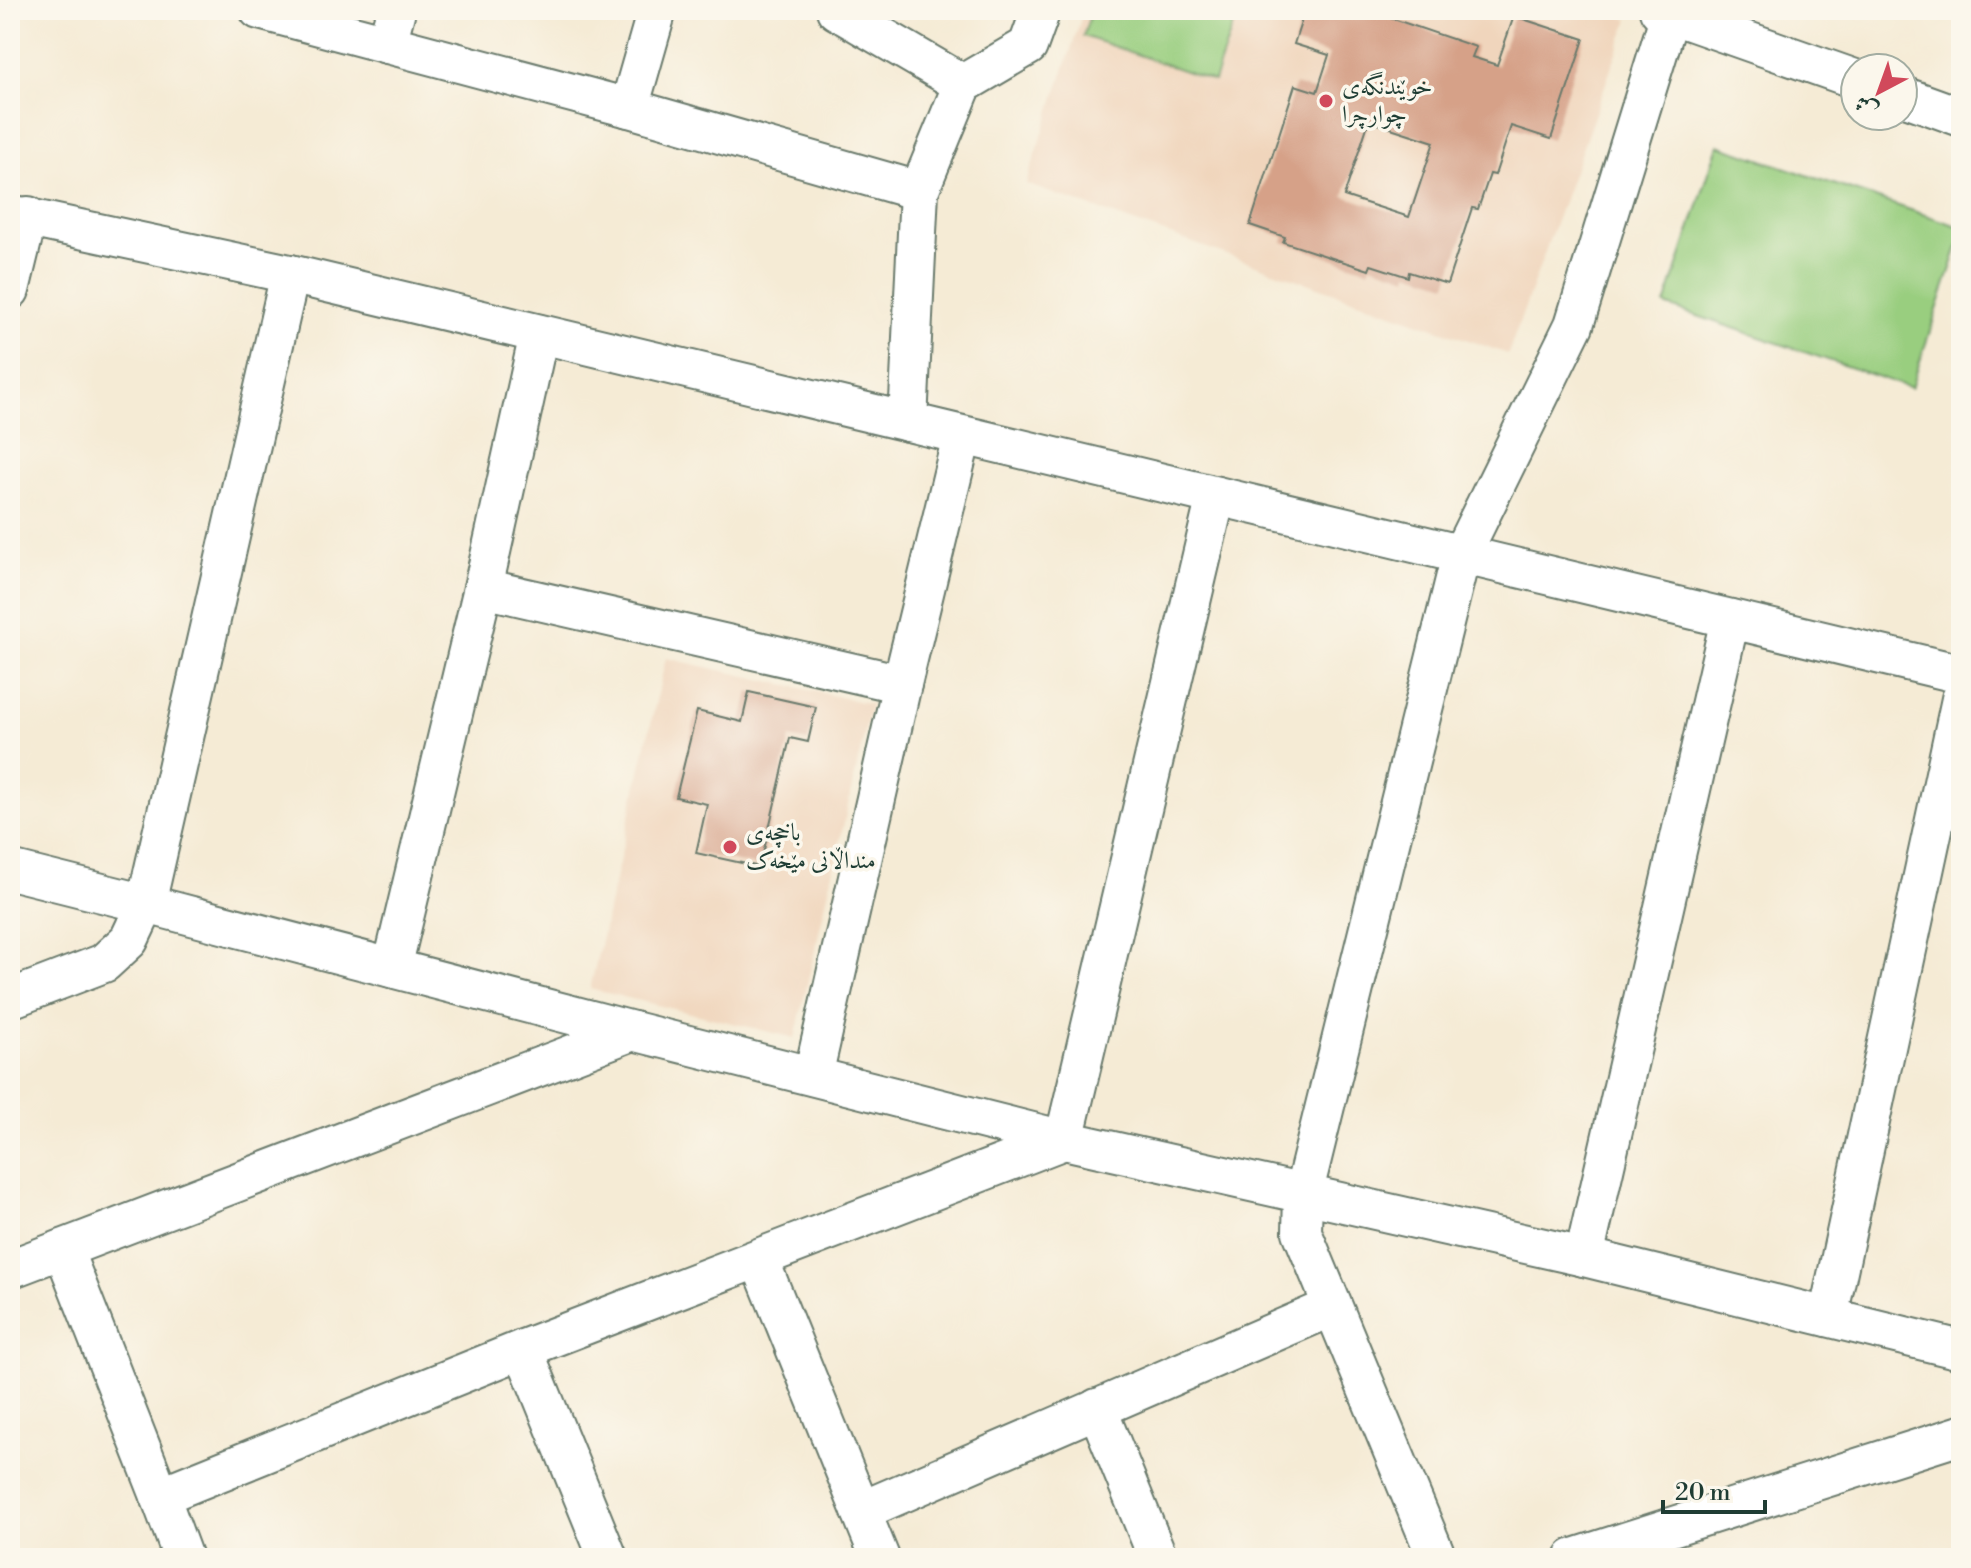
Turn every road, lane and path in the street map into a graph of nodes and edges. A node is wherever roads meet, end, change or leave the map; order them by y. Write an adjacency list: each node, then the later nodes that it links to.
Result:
1 (259, 10): 6 (street)
2 (657, 10): 10 (street)
3 (836, 10): 8 (street)
4 (1041, 10): 8 (street)
5 (1665, 12): 7 (street); 20 (street)
6 (392, 27): 10 (street)
7 (1839, 73)
8 (963, 84): 12 (street)
9 (1919, 102): 11 (street)
10 (629, 108): 12 (street)
11 (1961, 117)
12 (919, 191): 17 (street)
13 (19, 215): 14 (street); 15 (street)
14 (290, 274): 16 (street); 27 (street)
15 (10, 290)
16 (539, 334): 17 (street); 21 (street)
17 (908, 422): 18 (street)
18 (962, 436): 19 (street); 24 (street)
19 (1216, 496): 20 (street); 32 (street)
20 (1461, 555): 22 (street); 33 (street)
21 (483, 588): 24 (street); 28 (street)
22 (1730, 619): 23 (street); 35 (street)
23 (1961, 674)
24 (902, 684): 31 (street)
25 (1961, 699): 39 (street)
26 (10, 870): 27 (street)
27 (146, 904): 28 (street); 29 (street)
28 (392, 968): 30 (street)
29 (10, 999)
30 (633, 1031): 31 (street); 34 (street)
31 (813, 1076): 32 (street)
32 (1064, 1140): 33 (street); 36 (street)
33 (1303, 1195): 35 (street); 38 (street)
34 (63, 1249): 37 (street); 44 (street)
35 (1584, 1257): 39 (street)
36 (759, 1259): 40 (street); 45 (street)
37 (10, 1269)
38 (1332, 1307): 42 (street); 50 (street)
39 (1828, 1317): 41 (street)
40 (523, 1349): 44 (street); 47 (street)
41 (1961, 1350)
42 (1097, 1408): 45 (street); 49 (street)
43 (1961, 1435): 51 (street)
44 (160, 1496): 46 (street)
45 (861, 1511): 48 (street)
46 (183, 1558)
47 (608, 1558)
48 (880, 1558)
49 (1158, 1558)
50 (1437, 1558)
51 (1574, 1558)

